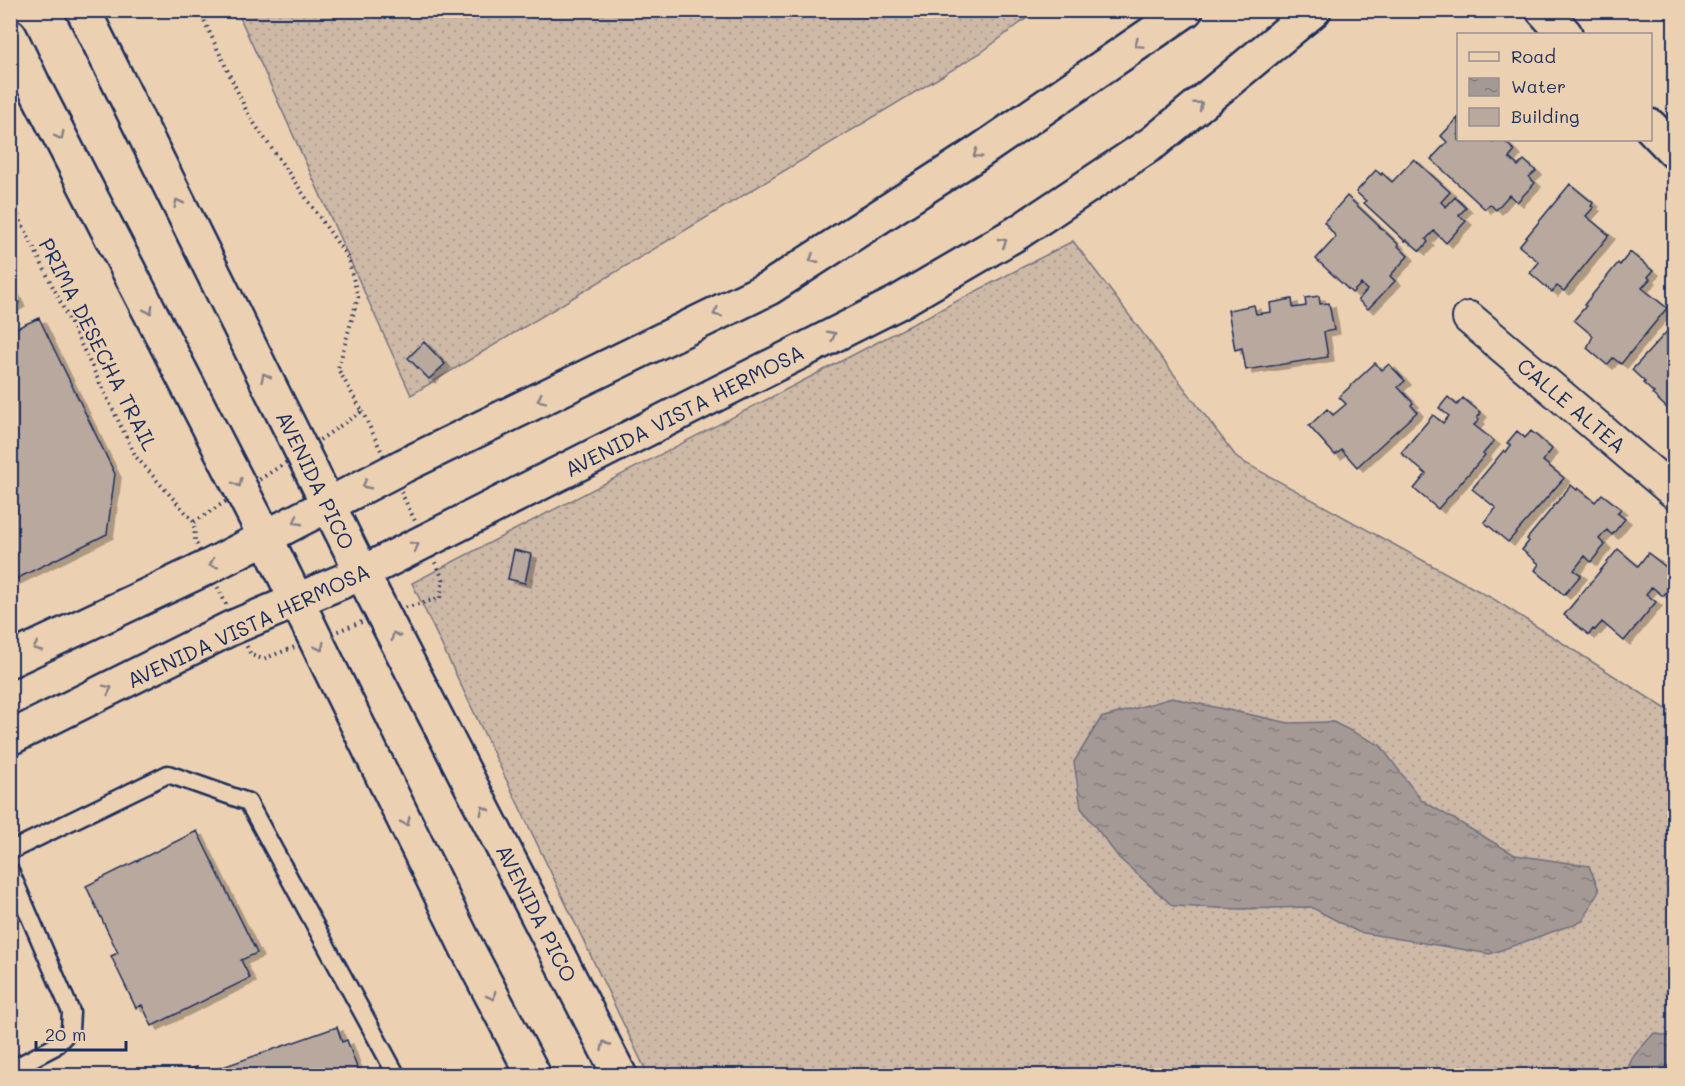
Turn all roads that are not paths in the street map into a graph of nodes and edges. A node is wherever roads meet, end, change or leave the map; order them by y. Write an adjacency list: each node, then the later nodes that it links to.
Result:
1 (83, 10): 11 (main road, AVENIDA PICO, one-way to 1)
2 (1186, 10): 11 (main road, one-way to 11)
3 (1314, 10): 13 (main road, AVENIDA VISTA HERMOSA, one-way to 3)
4 (1543, 10): 5 (main road)
5 (1564, 33)
6 (10, 36): 12 (main road, one-way to 12)
7 (1652, 128): 8 (main road)
8 (1674, 151)
9 (1469, 318): 10 (street, CALLE ALTEA)
10 (1674, 492)
11 (329, 505): 12 (main road, one-way to 12); 13 (main road, AVENIDA PICO)
12 (266, 538): 14 (main road); 15 (main road, one-way to 15)
13 (362, 573): 14 (main road, AVENIDA VISTA HERMOSA); 22 (main road, AVENIDA PICO, one-way to 13)
14 (297, 600): 16 (main road, AVENIDA VISTA HERMOSA, one-way to 14); 21 (main road, one-way to 21)
15 (10, 660)
16 (10, 738)
17 (10, 851): 20 (lane)
18 (10, 871): 19 (lane)
19 (10, 1070)
20 (397, 1076)
21 (534, 1076)
22 (620, 1076)

